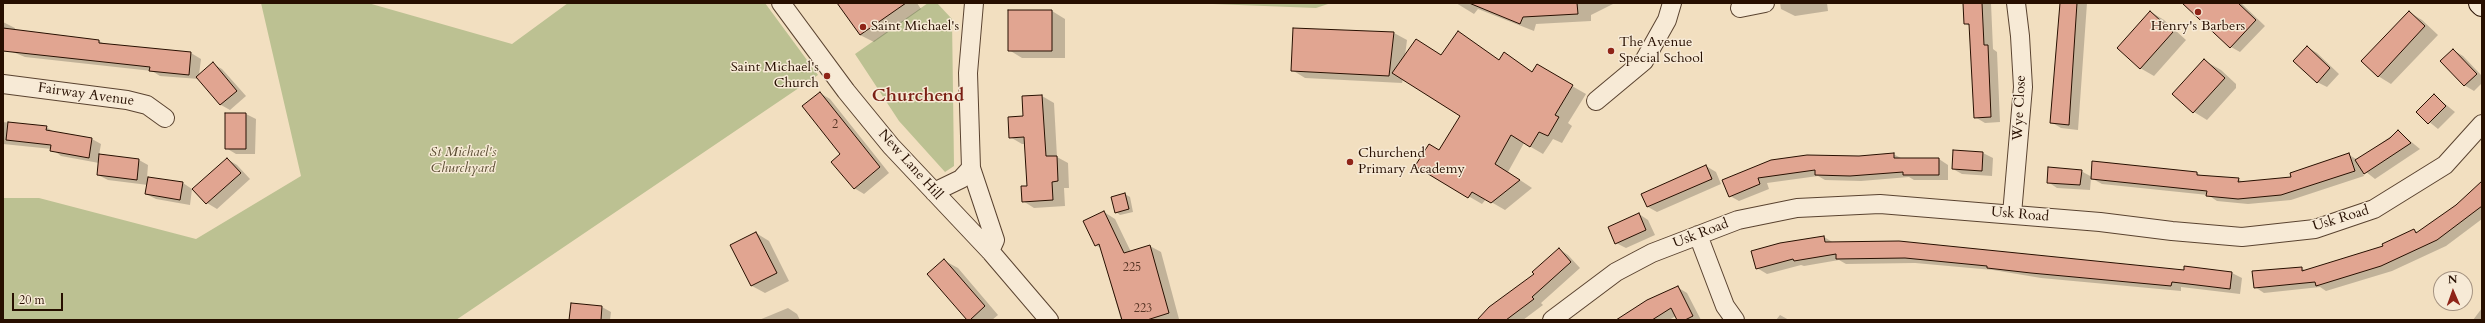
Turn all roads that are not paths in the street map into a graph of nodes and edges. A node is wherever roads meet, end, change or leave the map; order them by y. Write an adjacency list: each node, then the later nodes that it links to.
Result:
1 (781, 3): 12 (street, New Lane Hill)
2 (974, 3): 11 (street)
3 (1672, 3): 8 (street)
4 (1765, 3): 6 (street)
5 (2016, 3): 13 (street, Wye Close)
6 (1740, 8)
7 (3, 84): 9 (street, Fairway Avenue)
8 (1596, 101)
9 (165, 118)
10 (2482, 124): 13 (street, Usk Road)
11 (971, 168): 12 (street); 15 (street)
12 (934, 192): 15 (street, New Lane Hill)
13 (2012, 214): 14 (street, Usk Road)
14 (1698, 235): 17 (street, Usk Road); 18 (street)
15 (990, 252): 16 (street, New Lane Hill)
16 (1049, 320)
17 (1552, 320)
18 (1735, 320)

